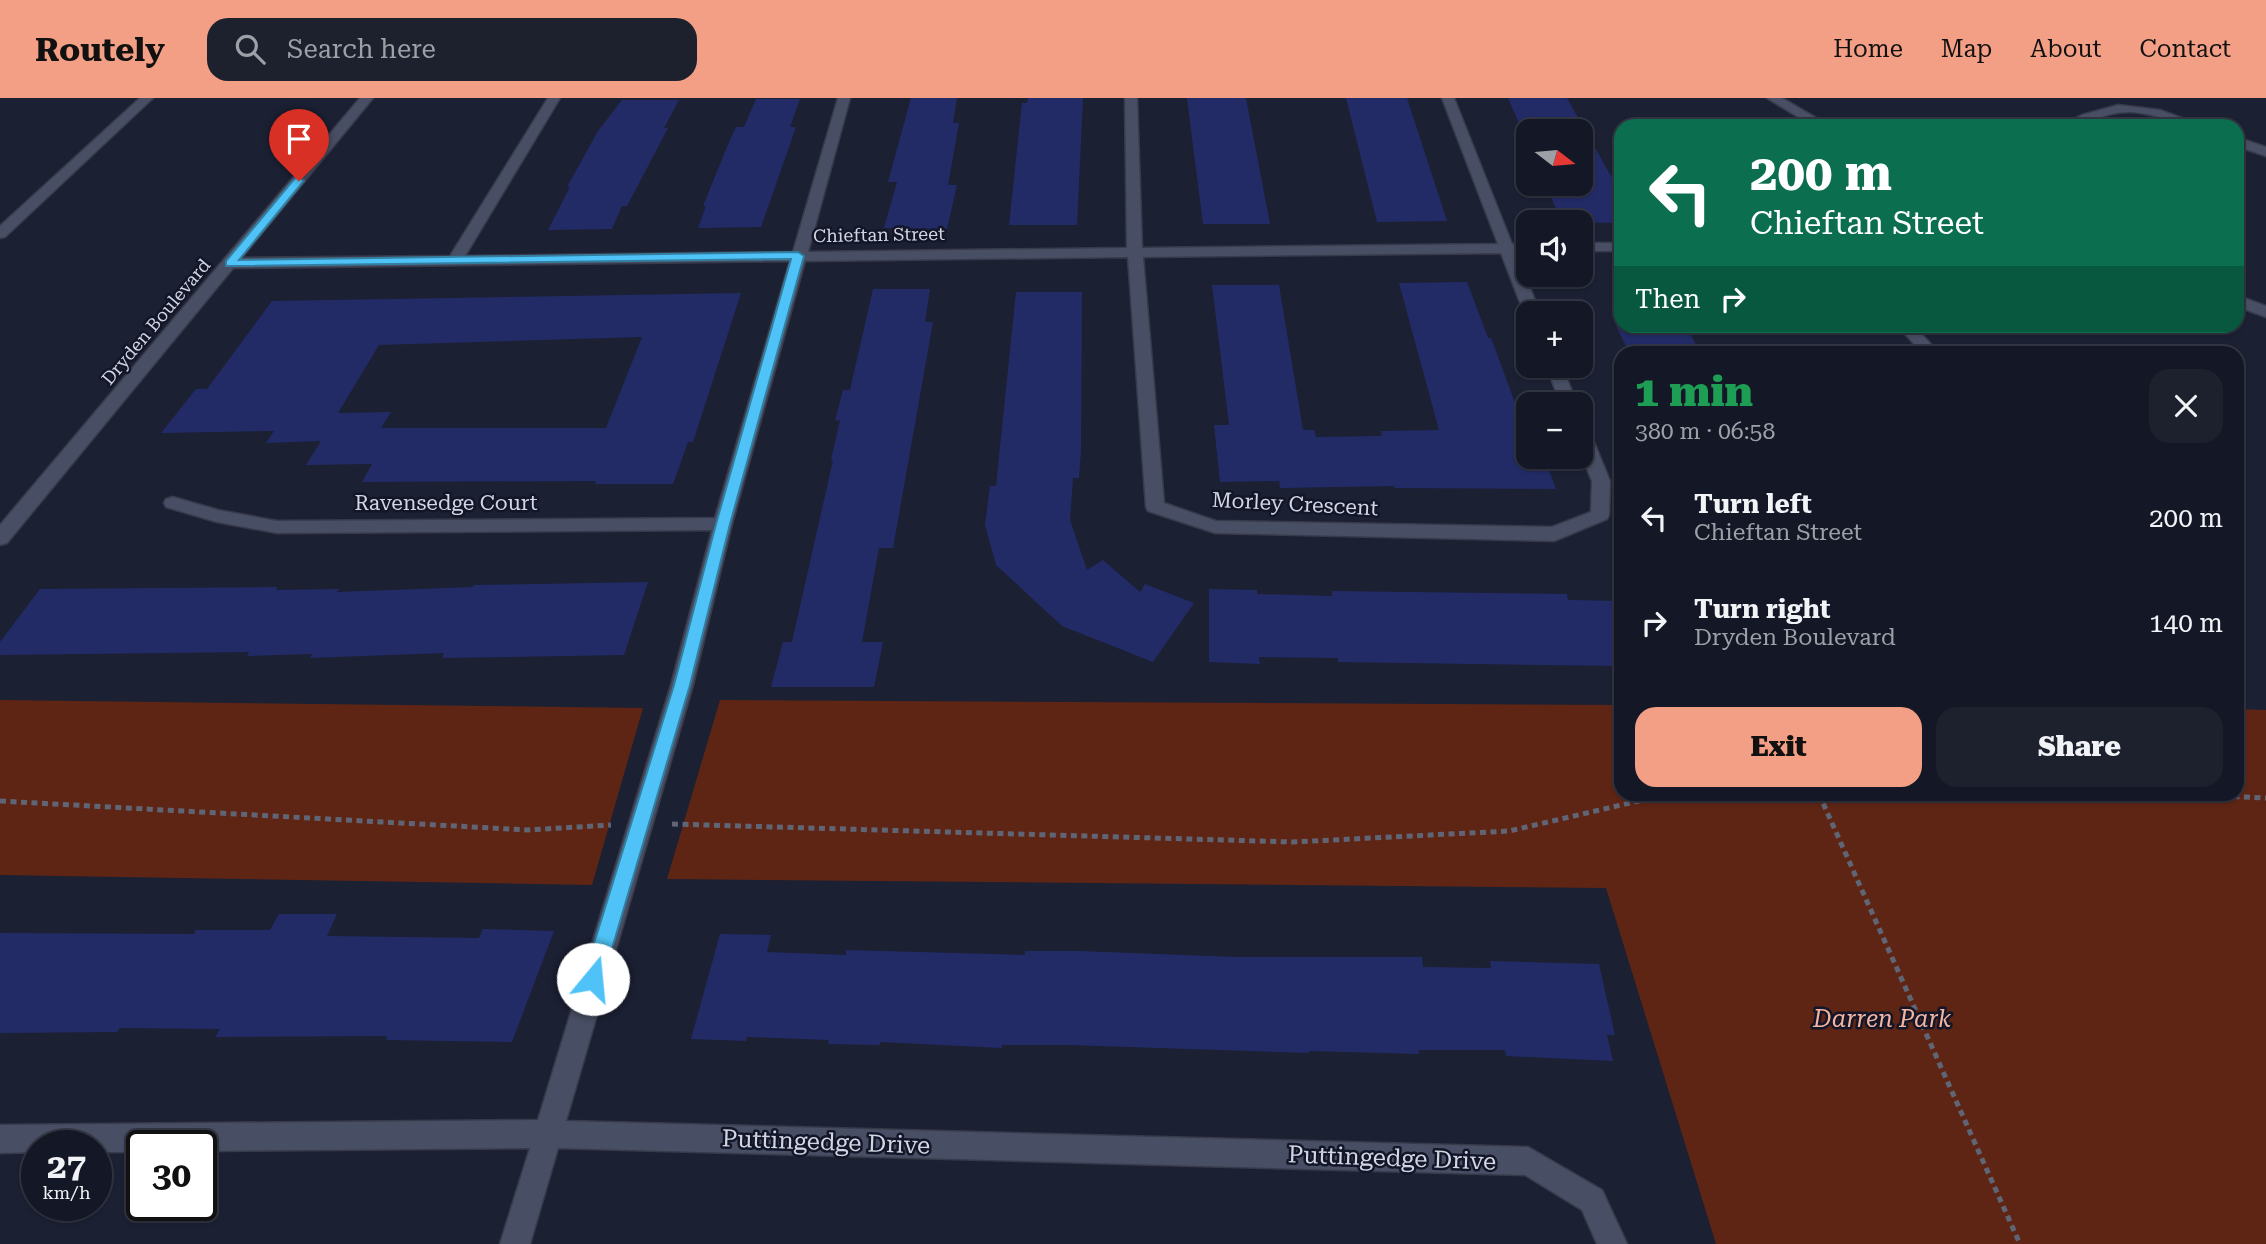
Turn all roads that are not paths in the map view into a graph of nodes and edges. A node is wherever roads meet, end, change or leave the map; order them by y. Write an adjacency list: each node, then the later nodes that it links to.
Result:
1 (147, 98): 13 (street)
2 (367, 98): 21 (street, Dryden Boulevard)
3 (554, 98): 20 (street)
4 (844, 98): 19 (street)
5 (1131, 98): 18 (street)
6 (1448, 98): 16 (street)
7 (1773, 98): 8 (street)
8 (1810, 119)
9 (2083, 119): 10 (street)
10 (2178, 119)
11 (2244, 144): 12 (street)
12 (2266, 152)
13 (0, 234)
14 (1593, 247): 15 (street)
15 (1614, 247)
16 (1505, 248): 17 (street, Chieftan Street); 18 (street, Chieftan Street); 22 (street)
17 (1516, 248)
18 (1135, 251): 19 (street, Chieftan Street); 27 (street, Morley Crescent)
19 (798, 256): 20 (street, Chieftan Street); 29 (street)
20 (455, 260): 21 (street, Chieftan Street)
21 (230, 263): 30 (street, Dryden Boulevard)
22 (1527, 301)
23 (2244, 303): 24 (street)
24 (2266, 312)
25 (1912, 333): 26 (street)
26 (1925, 346)
27 (1593, 462)
28 (173, 503): 29 (street, Ravensedge Court)
29 (723, 524): 31 (street)
30 (0, 538)
31 (546, 1134): 32 (street, Puttingedge Drive); 33 (street); 34 (street, Puttingedge Drive)
32 (0, 1139)
33 (515, 1244)
34 (1612, 1244)

